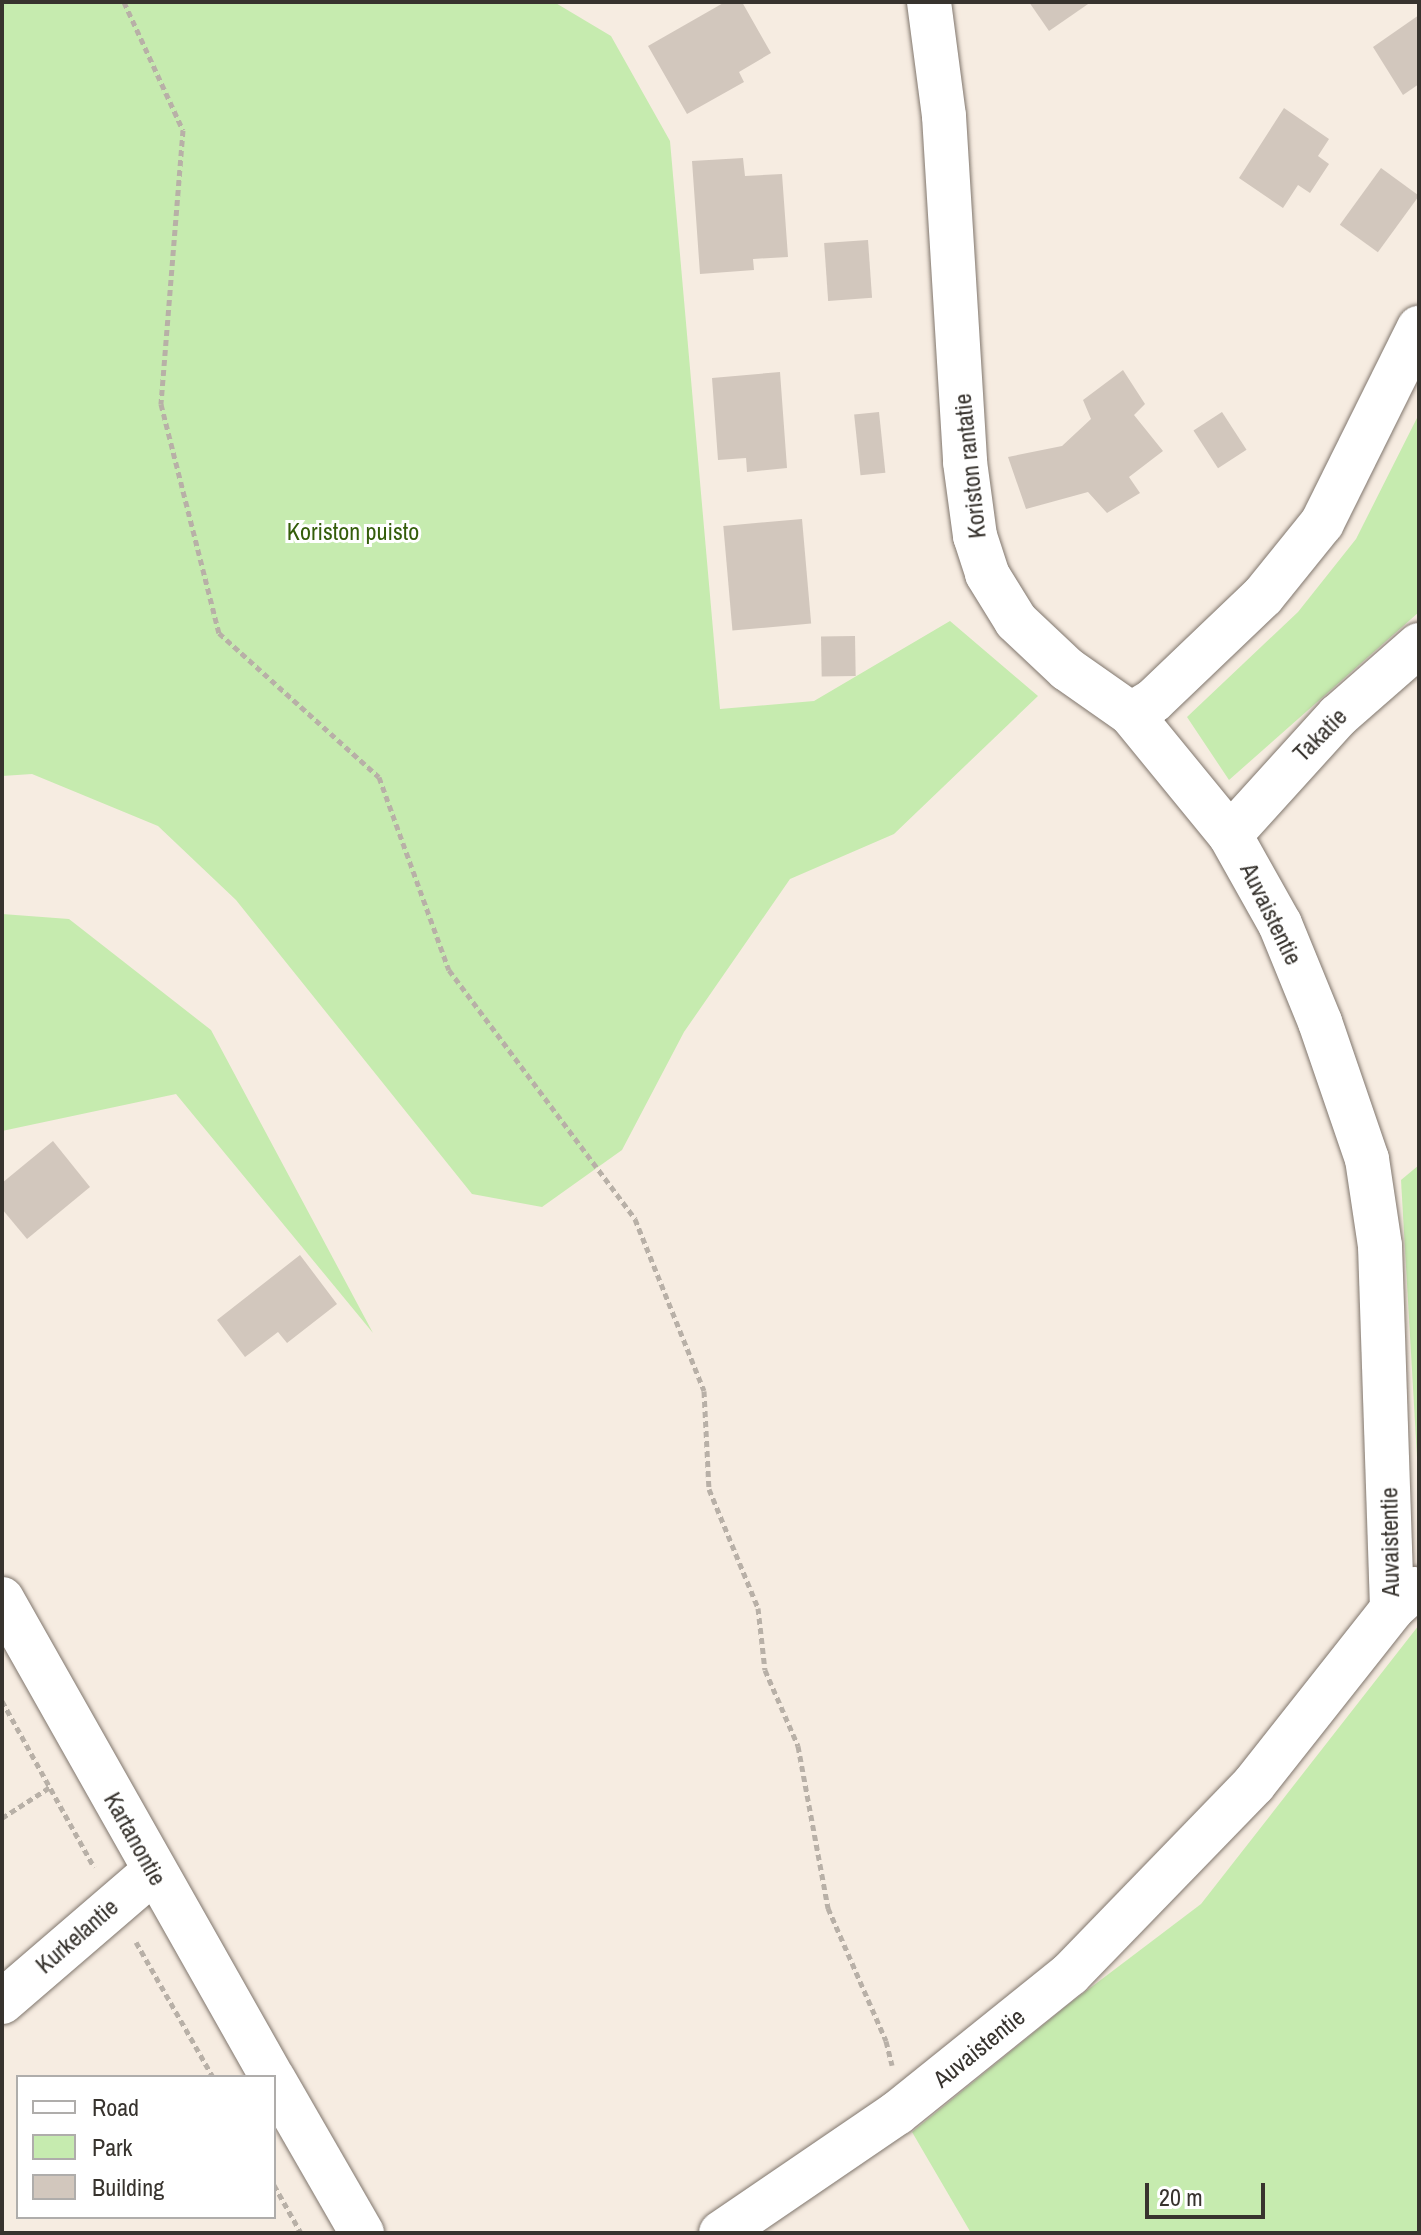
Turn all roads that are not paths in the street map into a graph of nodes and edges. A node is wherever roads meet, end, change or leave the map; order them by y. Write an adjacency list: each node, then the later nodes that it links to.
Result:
1 (929, 2): 4 (street, Koriston rantatie)
2 (1419, 328): 4 (street)
3 (1419, 645): 5 (street, Takatie)
4 (1131, 714): 5 (street, Auvaistentie)
5 (1230, 835): 6 (street, Auvaistentie)
6 (1406, 1597): 13 (street, Auvaistentie)
7 (2, 1599): 8 (street, Kartanontie)
8 (153, 1872): 9 (street, Kurkelantie); 10 (street, Kartanontie)
9 (2, 2002)
10 (271, 2075)
11 (276, 2084): 12 (street, Kartanontie)
12 (362, 2233)
13 (721, 2233)

